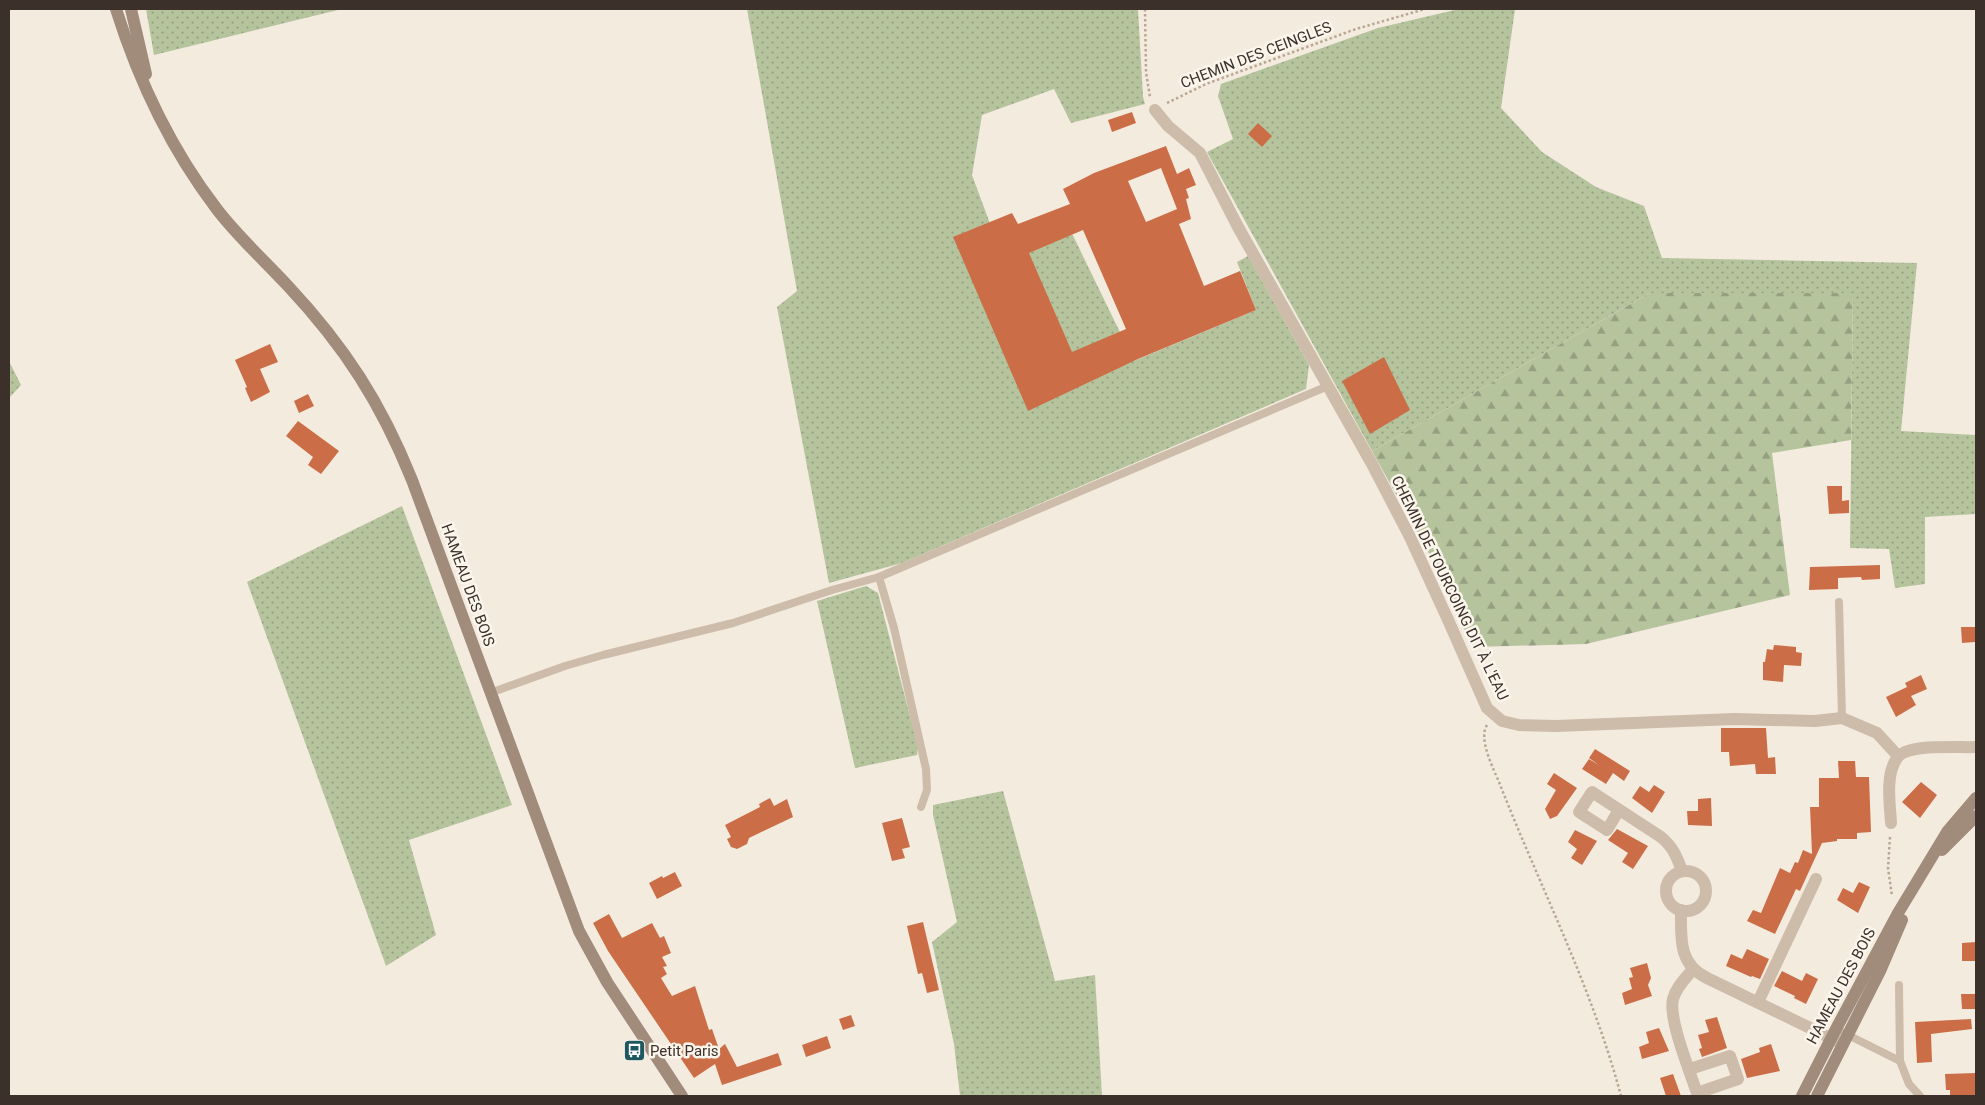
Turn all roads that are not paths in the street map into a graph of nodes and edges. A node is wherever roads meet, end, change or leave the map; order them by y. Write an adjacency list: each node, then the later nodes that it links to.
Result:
1 (116, 9): 4 (street, HAMEAU DES BOIS)
2 (131, 9): 4 (street, HAMEAU DES BOIS)
3 (1155, 110): 5 (street, CHEMIN DE TOURCOING DIT À L'EAU)
4 (163, 122): 8 (street, HAMEAU DES BOIS)
5 (1328, 386): 6 (lane); 9 (street, CHEMIN DE TOURCOING DIT À L'EAU)
6 (879, 577): 8 (lane); 13 (lane)
7 (1839, 602): 9 (lane)
8 (490, 693): 29 (street, HAMEAU DES BOIS)
9 (1842, 718): 11 (street, CHEMIN DE TOURCOING DIT À L'EAU)
10 (1976, 747): 11 (street)
11 (1898, 756): 16 (street)
12 (1976, 798): 17 (street, HAMEAU DES BOIS)
13 (921, 807)
14 (1619, 810): 18 (street)
15 (1976, 816): 17 (street, HAMEAU DES BOIS)
16 (1891, 823)
17 (1928, 865): 20 (street, HAMEAU DES BOIS)
18 (1682, 871): 21 (street); 21 (street)
19 (1816, 879): 24 (street)
20 (1911, 894): 25 (street, HAMEAU DES BOIS); 26 (street, HAMEAU DES BOIS)
21 (1681, 910): 22 (street)
22 (1693, 969): 24 (street); 28 (street)
23 (1899, 985): 27 (lane)
24 (1758, 1002): 25 (street)
25 (1834, 1033): 26 (street); 30 (street, HAMEAU DES BOIS)
26 (1846, 1039): 27 (lane); 31 (street, HAMEAU DES BOIS)
27 (1900, 1061): 32 (lane)
28 (1690, 1069)
29 (682, 1096)
30 (1802, 1096)
31 (1817, 1096)
32 (1920, 1096)

